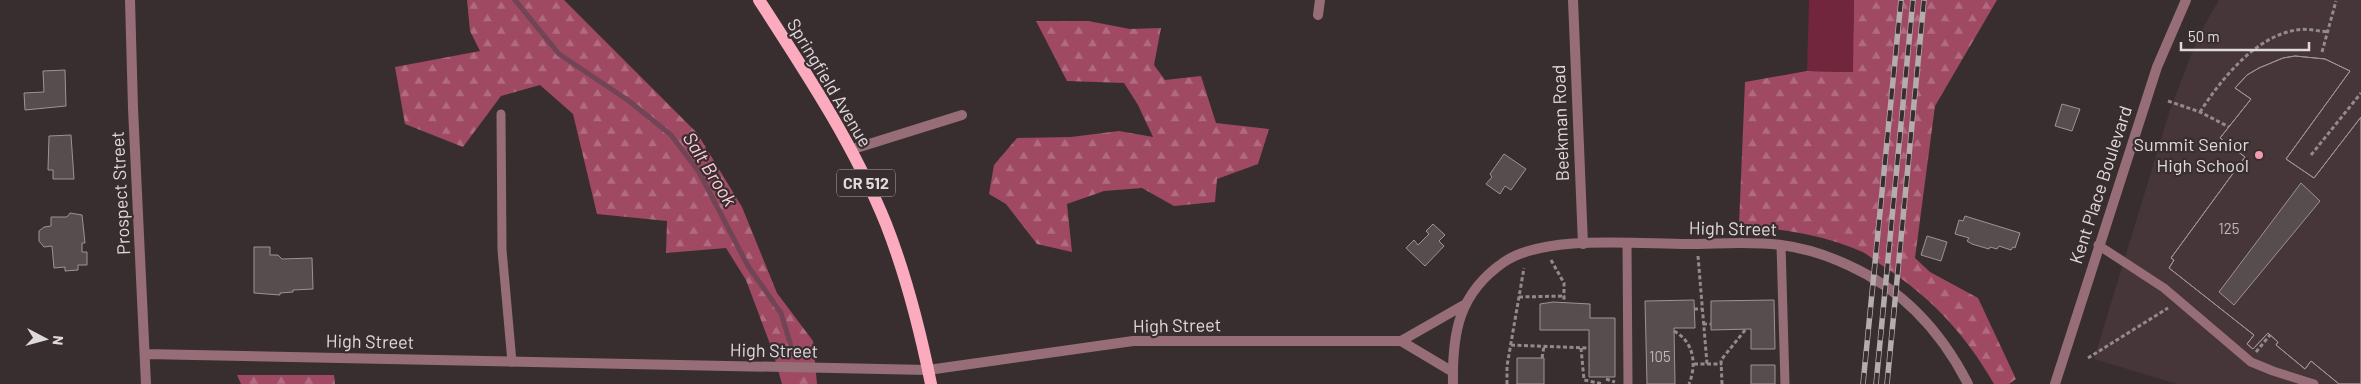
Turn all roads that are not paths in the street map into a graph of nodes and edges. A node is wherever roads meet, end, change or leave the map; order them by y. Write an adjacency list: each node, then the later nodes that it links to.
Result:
1 (130, 0): 16 (street, Prospect Street)
2 (759, 0): 9 (main road, Springfield Avenue / CR 512)
3 (1320, 0): 6 (street)
4 (1572, 0): 10 (street, Beekman Road)
5 (2186, 0): 13 (street, Kent Place Boulevard)
6 (1318, 16)
7 (501, 114): 17 (lane)
8 (962, 115): 9 (street)
9 (850, 150): 18 (main road, Springfield Avenue / CR 512)
10 (1583, 244): 11 (street, High Street); 14 (street, High Street)
11 (1627, 244): 12 (street, High Street); 23 (lane)
12 (1781, 245): 24 (lane); 25 (street, High Street)
13 (2098, 245): 26 (street, Kent Place Boulevard); 27 (lane)
14 (1464, 305): 15 (street, High Street); 19 (street, High Street)
15 (1401, 341): 18 (street, High Street); 19 (street)
16 (145, 354): 17 (street, High Street); 20 (street, Prospect Street)
17 (512, 362): 18 (street, High Street)
18 (928, 370): 21 (main road, Springfield Avenue / CR 512)
19 (1453, 372): 22 (street, High Street)
20 (146, 384)
21 (931, 384)
22 (1453, 384)
23 (1628, 384)
24 (1785, 384)
25 (1968, 384)
26 (2055, 384)
27 (2314, 384)

